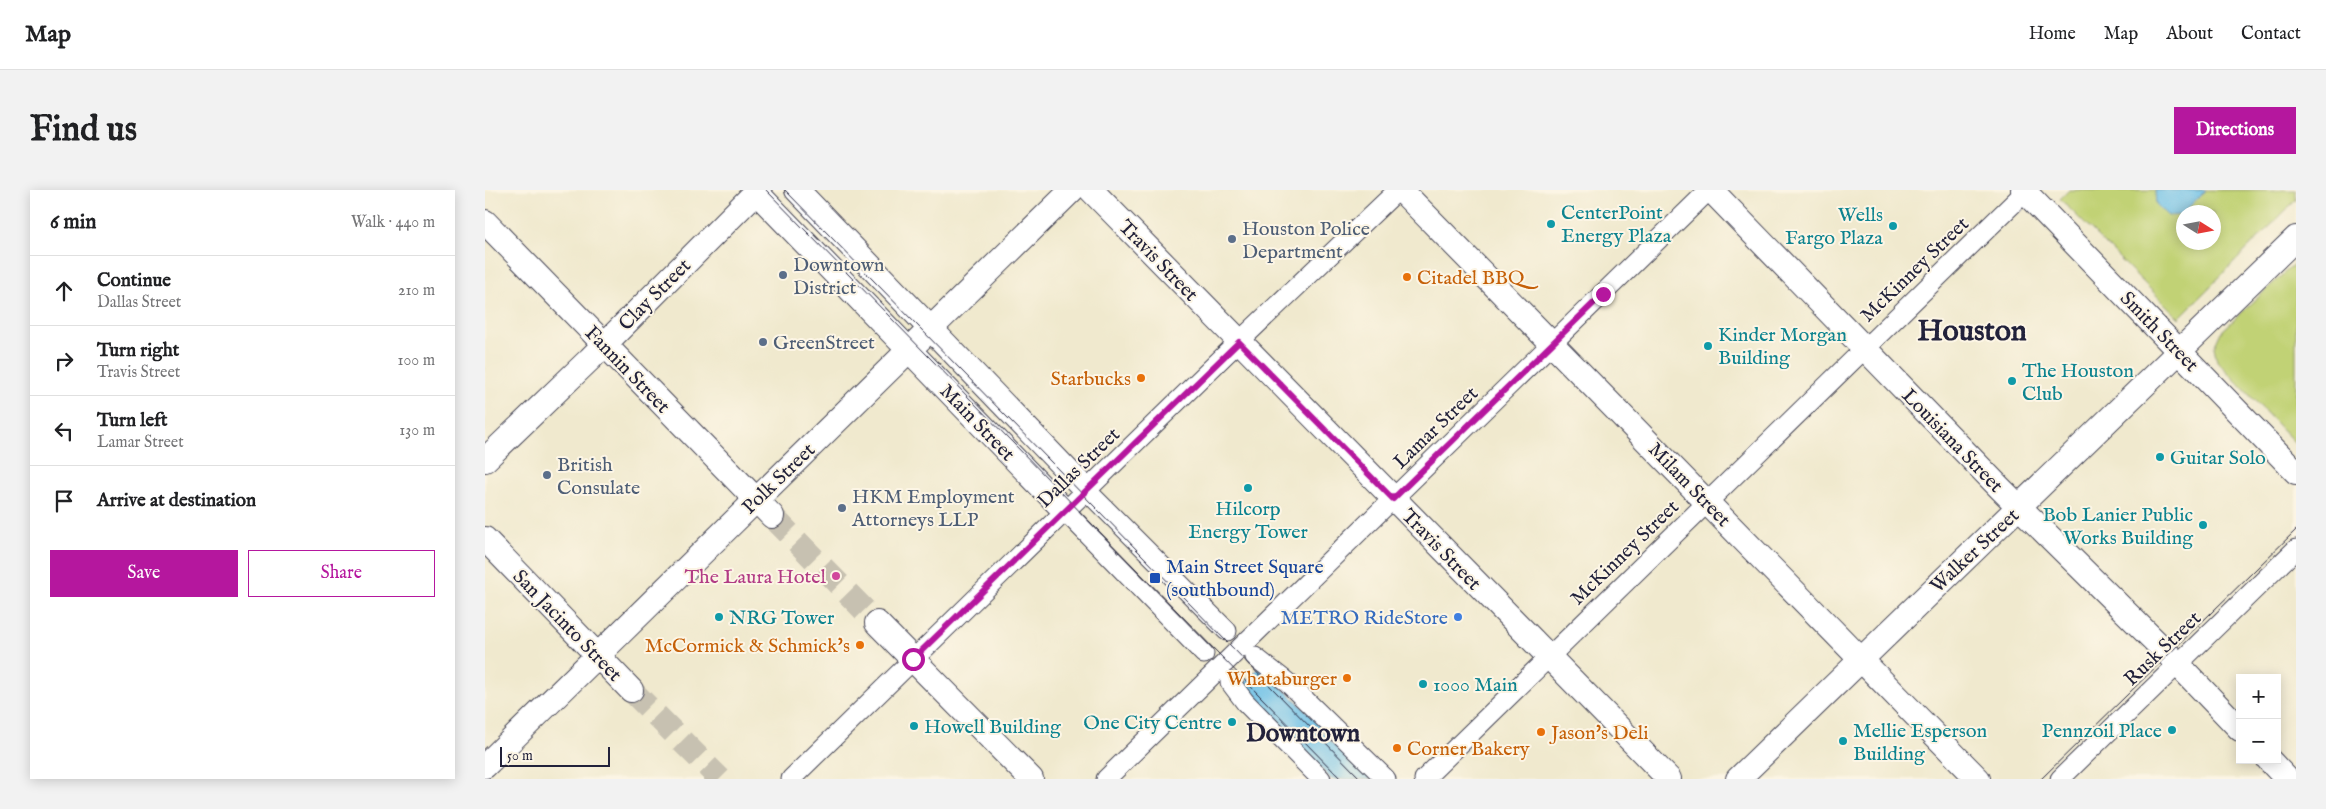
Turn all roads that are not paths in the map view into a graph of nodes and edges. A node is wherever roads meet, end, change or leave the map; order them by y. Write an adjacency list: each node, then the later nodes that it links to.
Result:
1 (797, 190): 10 (main road, Main Street)
2 (1072, 190): 10 (main road, Polk Street)
3 (1091, 190): 11 (main road, Travis Street)
4 (1400, 190): 11 (street, Dallas Street); 13 (main road, Milam Street)
5 (1710, 190): 13 (street, Lamar Street); 14 (main road, Louisiana Street)
6 (756, 191): 12 (main road, Clay Street); 15 (main road, Main Street)
7 (2025, 191): 14 (street, McKinney Street); 16 (main road, Smith Street)
8 (485, 222): 12 (main road, Fannin Street)
9 (2296, 238): 16 (main road, Walker Street)
10 (931, 329): 15 (main road, Polk Street); 19 (main road, Main Street)
11 (1239, 342): 19 (street, Dallas Street); 20 (main road, Travis Street)
12 (603, 344): 17 (main road, Clay Street); 23 (main road, Fannin Street)
13 (1552, 344): 20 (street, Lamar Street); 21 (main road, Milam Street)
14 (1864, 349): 21 (street, McKinney Street); 22 (main road, Louisiana Street)
15 (908, 351): 23 (main road, Polk Street); 24 (main road, Main Street)
16 (2180, 351): 18 (main road, Smith Street); 22 (main road, Walker Street)
17 (485, 460)
18 (2296, 472)
19 (1086, 490): 24 (street, Dallas Street); 28 (street, Main Street)
20 (1393, 499): 32 (main road, Travis Street); 43 (street, Lamar Street)
21 (1707, 502): 32 (street, McKinney Street); 33 (main road, Milam Street)
22 (2019, 507): 33 (main road, Walker Street); 35 (main road, Louisiana Street)
23 (764, 508): 30 (main road, Polk Street)
24 (1065, 511): 29 (street, Main Street); 34 (street, Dallas Street)
25 (485, 539): 30 (main road, San Jacinto Street)
26 (2296, 549): 35 (street, Rusk Street)
27 (877, 623): 34 (main road)
28 (1227, 631)
29 (1204, 654)
30 (597, 655): 37 (main road, San Jacinto Street); 40 (main road, Polk Street)
31 (1255, 657): 45 (street)
32 (1549, 658): 46 (street, McKinney Street); 47 (main road, Travis Street)
33 (1860, 658): 48 (main road, Walker Street); 49 (main road, Milam Street)
34 (913, 659): 41 (street, Dallas Street); 42 (main road)
35 (2178, 664): 38 (main road, Louisiana Street); 50 (street, Rusk Street)
36 (1230, 682): 44 (street)
37 (631, 690)
38 (2236, 725)
39 (2273, 764): 51 (main road)
40 (485, 766)
41 (791, 779)
42 (1031, 779)
43 (1106, 779)
44 (1321, 779)
45 (1386, 779)
46 (1424, 779)
47 (1669, 779)
48 (1738, 779)
49 (1978, 779)
50 (2060, 779)
51 (2287, 779)

